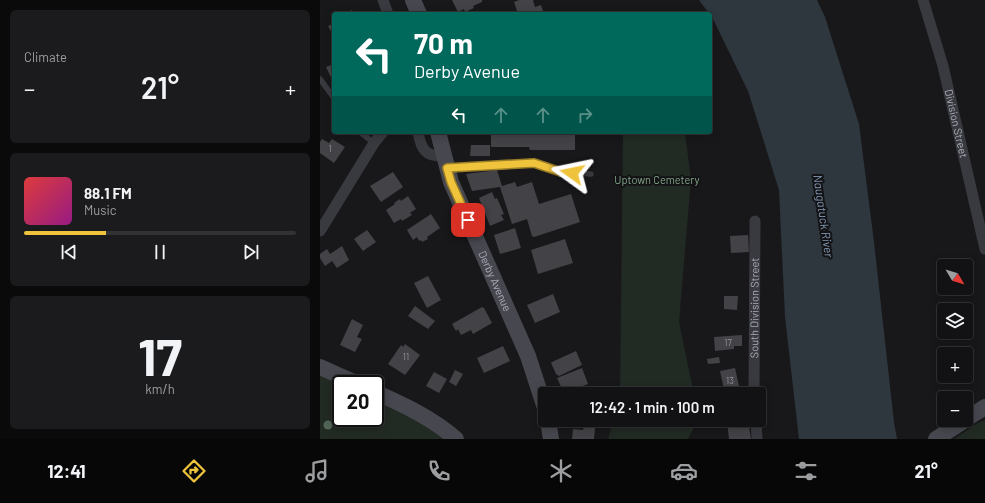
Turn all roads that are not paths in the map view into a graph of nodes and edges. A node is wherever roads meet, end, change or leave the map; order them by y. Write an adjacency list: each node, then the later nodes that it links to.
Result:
1 (383, 0): 4 (street)
2 (413, 0): 5 (main road)
3 (923, 0): 17 (street, Division Street)
4 (387, 12)
5 (418, 12)
6 (320, 79): 7 (lane)
7 (332, 95)
8 (362, 134): 12 (lane)
9 (382, 134): 12 (street)
10 (418, 134): 13 (street)
11 (438, 134): 13 (main road, Derby Avenue)
12 (374, 144): 16 (street)
13 (445, 162): 14 (lane); 20 (main road, Derby Avenue)
14 (591, 174)
15 (755, 221): 21 (street, South Division Street)
16 (320, 231)
17 (985, 249)
18 (320, 367): 19 (main road)
19 (338, 375)
20 (538, 387)
21 (754, 387)
22 (384, 396): 28 (main road)
23 (985, 407): 24 (main road)
24 (973, 415)
25 (549, 427): 29 (main road)
26 (756, 427): 30 (street)
27 (954, 427): 31 (main road)
28 (456, 439)
29 (551, 439)
30 (757, 439)
31 (936, 439)

